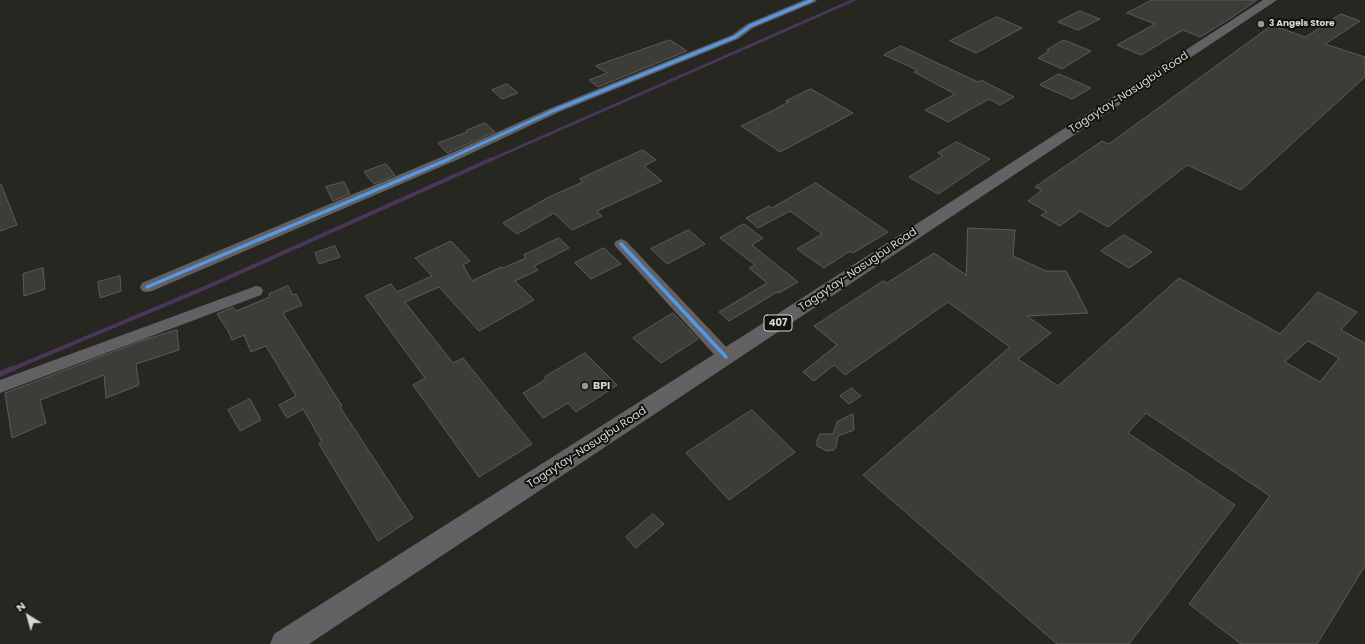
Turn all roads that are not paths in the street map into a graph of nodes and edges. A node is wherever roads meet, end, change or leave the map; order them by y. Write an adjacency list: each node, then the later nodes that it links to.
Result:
1 (812, 0): 4 (street)
2 (1270, 0): 6 (main road, Tagaytay-Nasugbu Road / 407)
3 (621, 244): 6 (street)
4 (147, 287)
5 (256, 291): 7 (street)
6 (726, 357): 8 (main road, Tagaytay-Nasugbu Road / 407)
7 (0, 387)
8 (284, 644)

